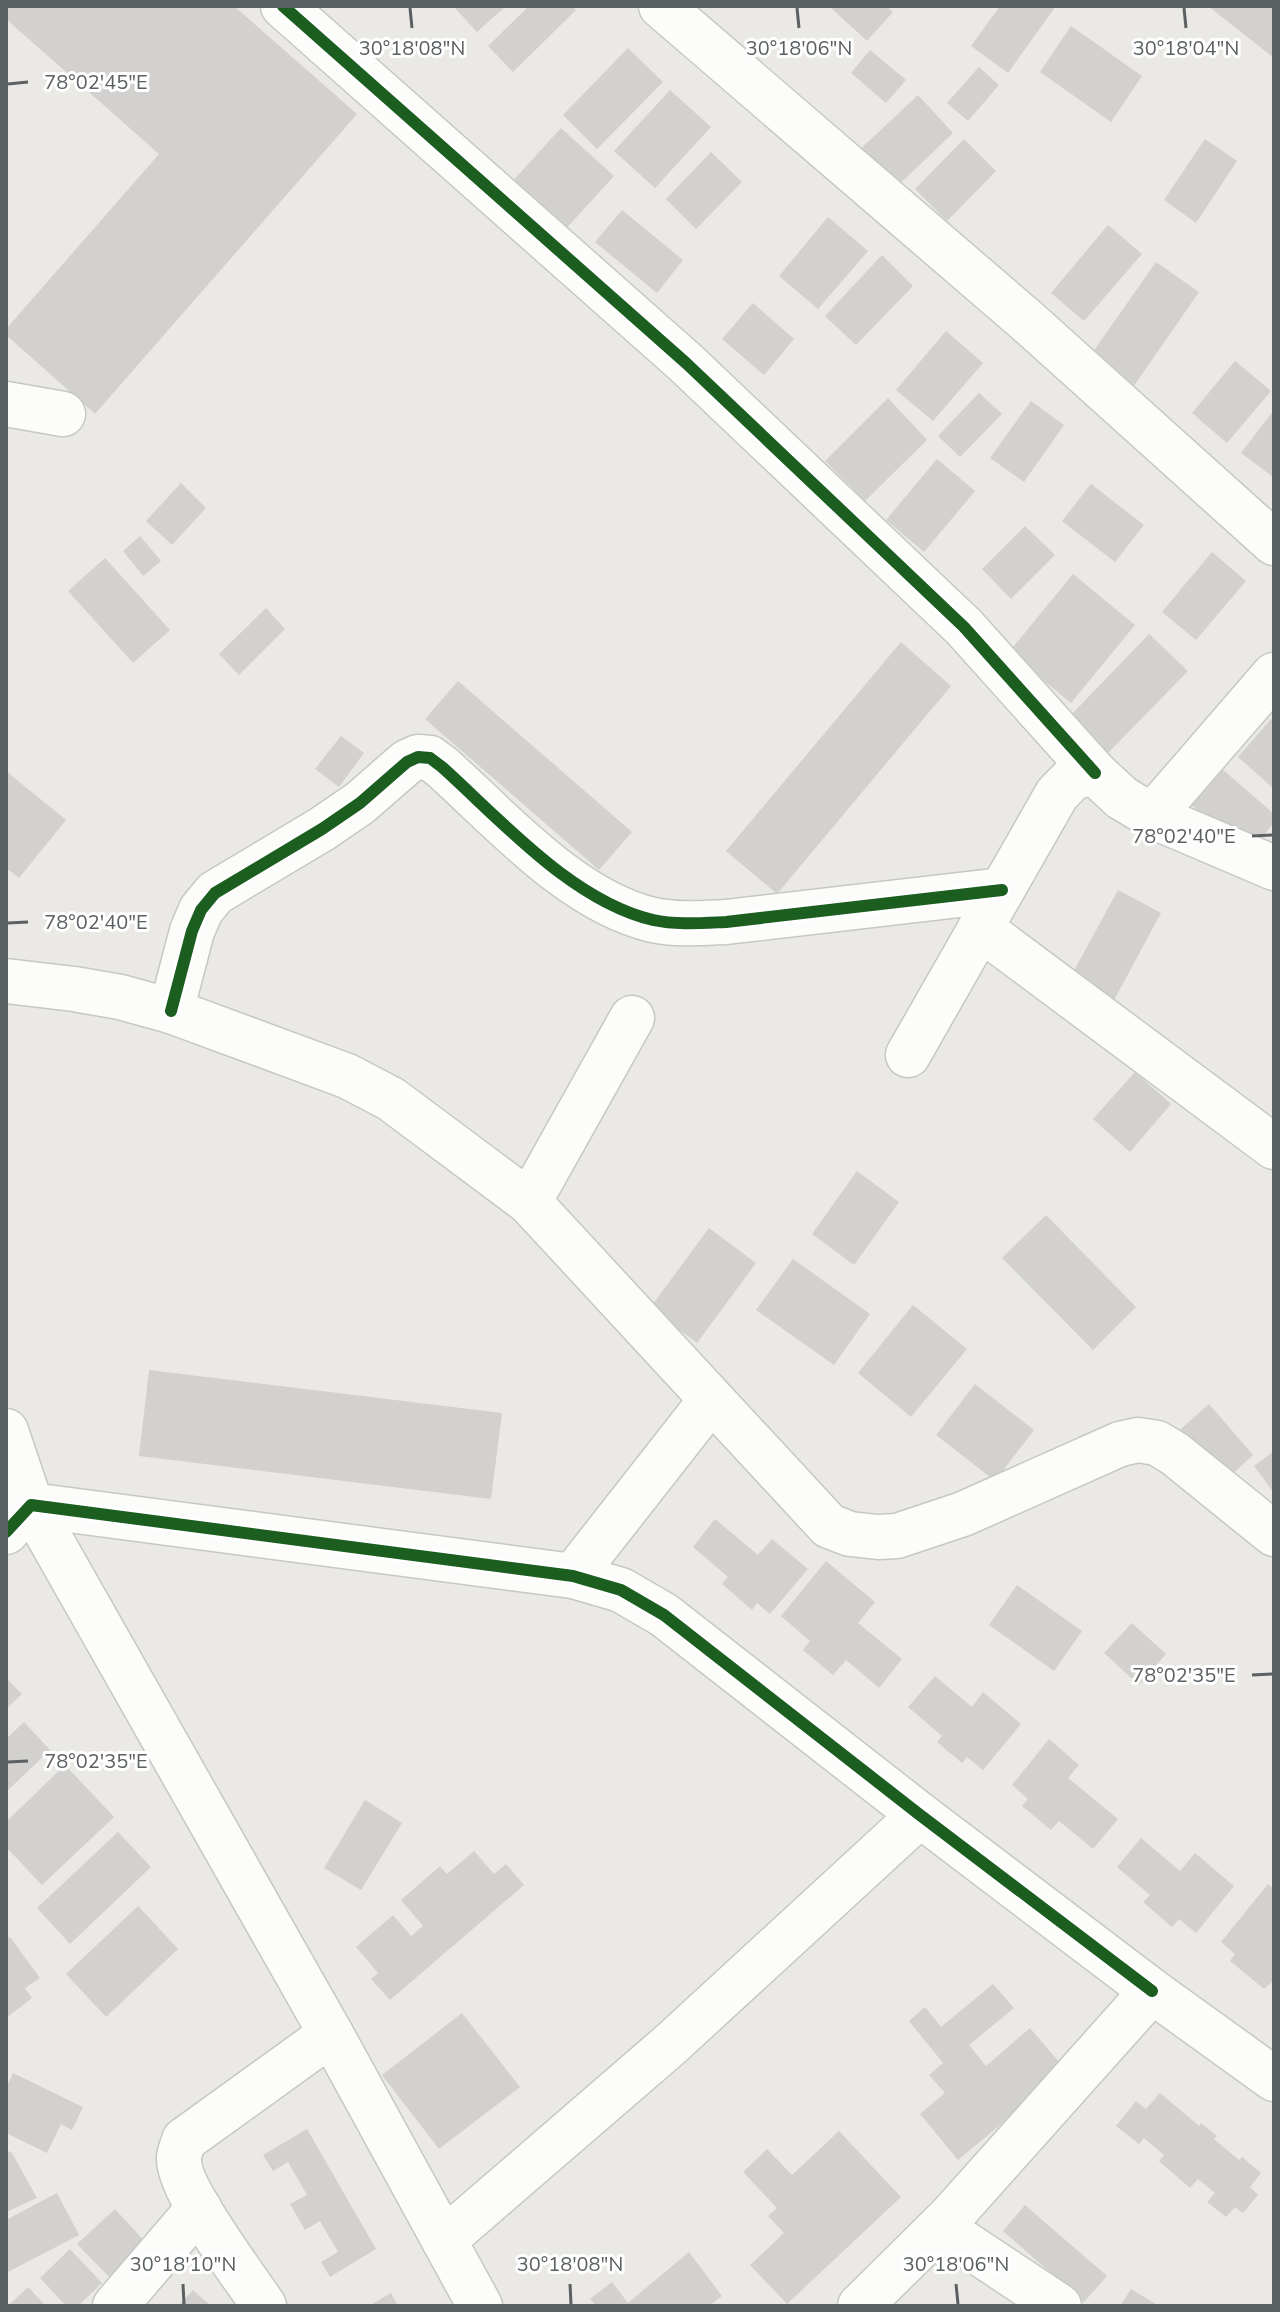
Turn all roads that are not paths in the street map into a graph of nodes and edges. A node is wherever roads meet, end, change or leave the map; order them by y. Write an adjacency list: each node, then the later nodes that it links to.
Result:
1 (283, 6): 7 (street)
2 (661, 6): 5 (street)
3 (6, 404): 4 (street)
4 (63, 414)
5 (1274, 543)
6 (1274, 675): 8 (street)
7 (1095, 773): 8 (street); 10 (street)
8 (1152, 816): 9 (street)
9 (1274, 868)
10 (1002, 890): 11 (street); 13 (street)
11 (980, 928): 15 (street); 16 (street)
12 (6, 981): 13 (street)
13 (171, 1011): 17 (street)
14 (632, 1018): 17 (street)
15 (908, 1055)
16 (1274, 1147)
17 (529, 1202): 18 (street)
18 (711, 1400): 21 (street); 22 (street)
19 (6, 1431): 20 (street)
20 (19, 1518): 22 (street); 25 (street)
21 (1274, 1534)
22 (573, 1576): 23 (street)
23 (920, 1815): 24 (street); 29 (street)
24 (1152, 1991): 26 (street); 28 (street)
25 (331, 2034): 27 (street); 29 (street)
26 (1274, 2079)
27 (199, 2208): 30 (street); 31 (street)
28 (940, 2227): 33 (street); 34 (street)
29 (444, 2240): 32 (street)
30 (115, 2306)
31 (264, 2306)
32 (480, 2306)
33 (860, 2306)
34 (1059, 2306)

